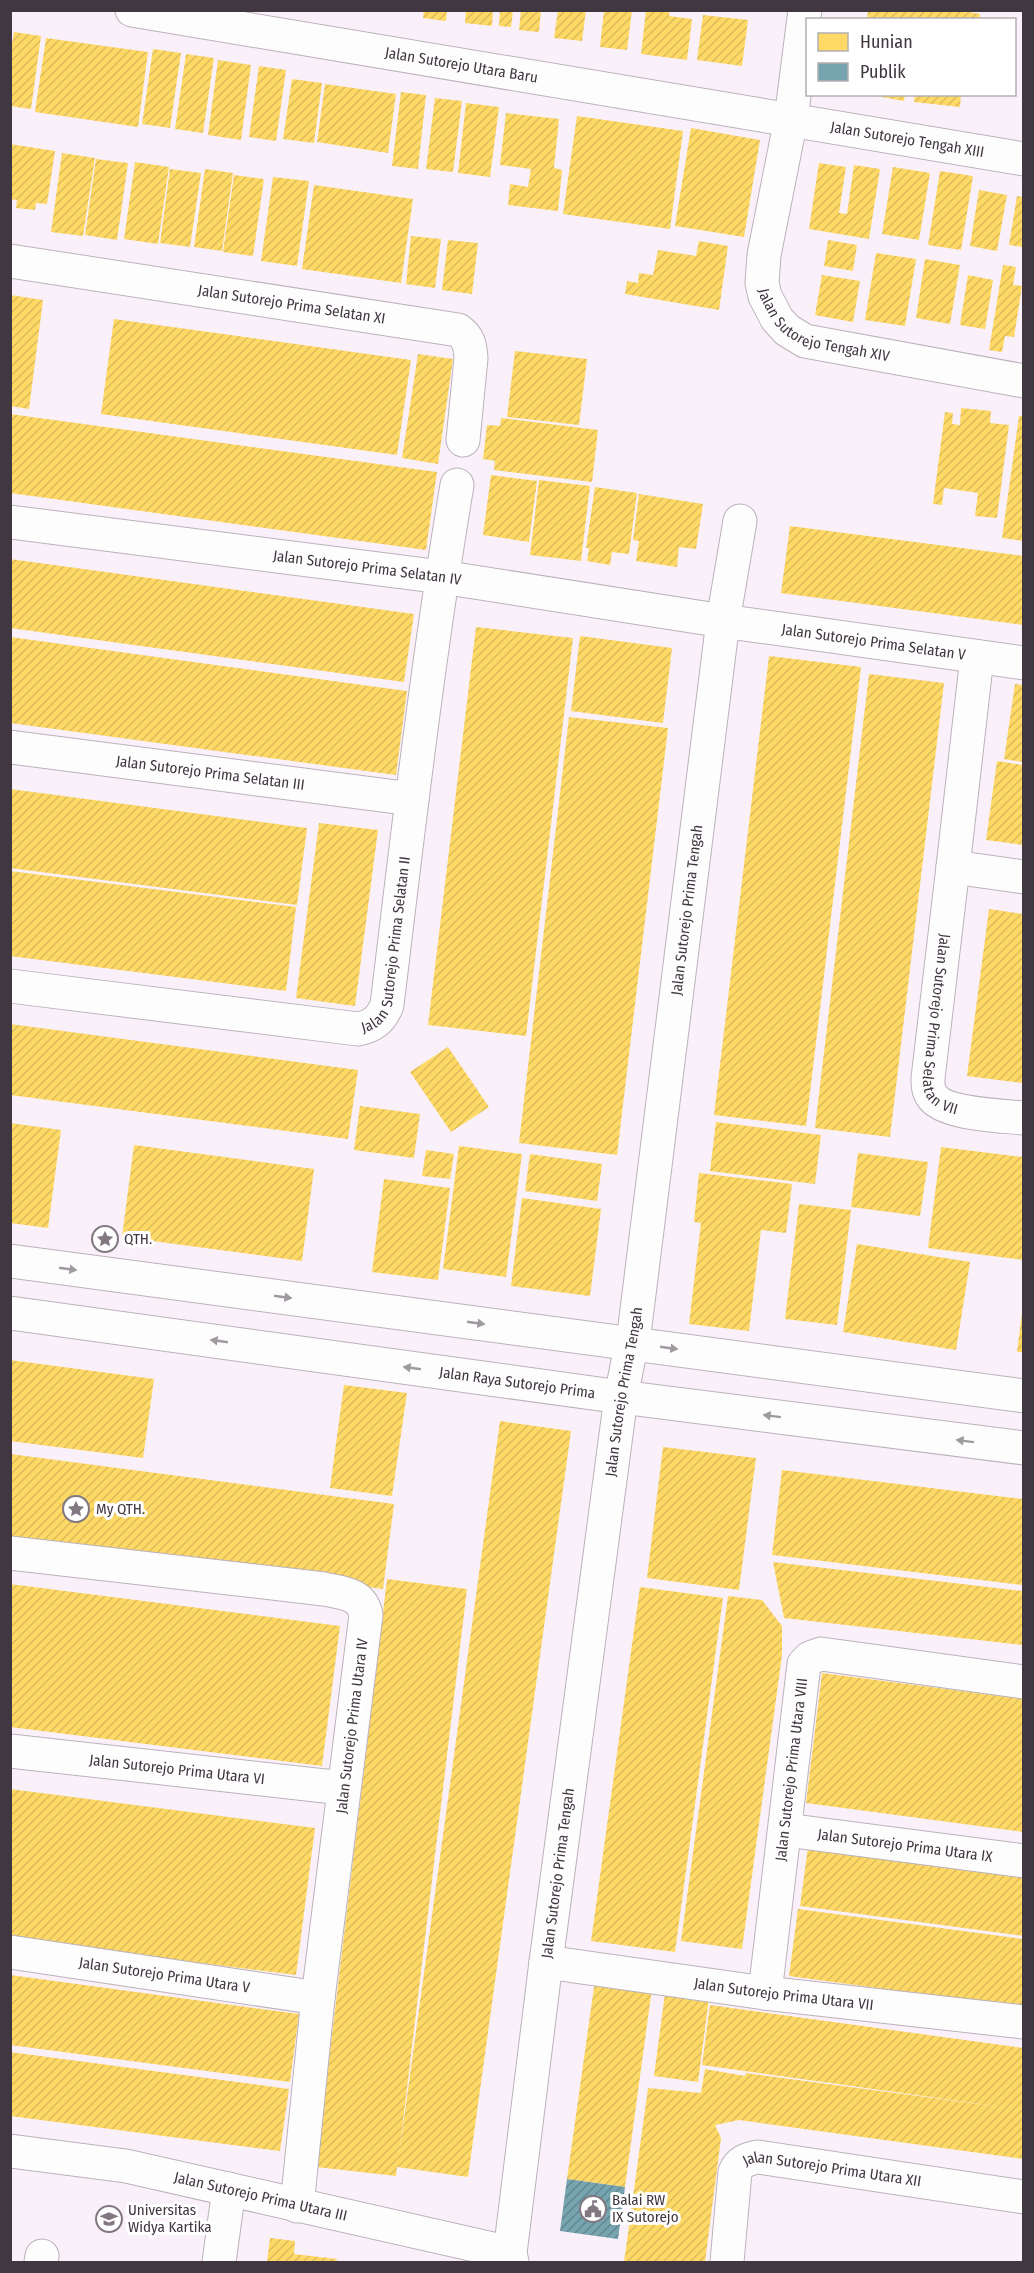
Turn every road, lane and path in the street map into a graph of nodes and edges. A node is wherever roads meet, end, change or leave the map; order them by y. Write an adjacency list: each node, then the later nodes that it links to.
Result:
1 (132, 10): 3 (street, Jalan Sutorejo Utara Baru)
2 (805, 10): 3 (street, Jalan Sutorejo Tengah XIV)
3 (791, 119): 4 (street, Jalan Sutorejo Tengah XIII); 6 (street, Jalan Sutorejo Tengah XIV)
4 (1023, 159)
5 (10, 261): 7 (street, Jalan Sutorejo Prima Selatan XI)
6 (1023, 381)
7 (463, 440)
8 (457, 485): 11 (street)
9 (740, 521): 12 (street, Jalan Sutorejo Prima Tengah)
10 (10, 522): 11 (street, Jalan Sutorejo Prima Selatan IV)
11 (442, 577): 12 (street, Jalan Sutorejo Prima Selatan IV); 16 (street, Jalan Sutorejo Prima Selatan II)
12 (723, 621): 13 (street, Jalan Sutorejo Prima Selatan V); 23 (street, Jalan Sutorejo Prima Tengah)
13 (977, 657): 14 (street, Jalan Sutorejo Prima Selatan V); 17 (street)
14 (1023, 663)
15 (10, 747): 16 (street, Jalan Sutorejo Prima Selatan III)
16 (412, 800): 19 (street, Jalan Sutorejo Prima Selatan II)
17 (953, 867): 18 (street); 20 (street, Jalan Sutorejo Prima Selatan VII)
18 (1023, 878)
19 (10, 986)
20 (1023, 1118)
21 (10, 1261): 23 (street, one-way to 23)
22 (10, 1312): 25 (street, Jalan Raya Sutorejo Prima, one-way to 22)
23 (632, 1344): 24 (street, one-way to 24); 25 (street, Jalan Sutorejo Prima Tengah)
24 (1023, 1396)
25 (621, 1397): 26 (street, Jalan Raya Sutorejo Prima, one-way to 25); 34 (street, Jalan Sutorejo Prima Tengah)
26 (1023, 1448)
27 (10, 1553): 30 (street, Jalan Sutorejo Prima Utara IV)
28 (1023, 1682): 31 (street, Jalan Sutorejo Prima Utara VIII)
29 (10, 1751): 30 (street, Jalan Sutorejo Prima Utara VI)
30 (343, 1788): 36 (street, Jalan Sutorejo Prima Utara IV)
31 (786, 1830): 32 (street, Jalan Sutorejo Prima Utara IX); 35 (street, Jalan Sutorejo Prima Utara VIII)
32 (1023, 1861)
33 (10, 1952): 36 (street, Jalan Sutorejo Prima Utara V)
34 (546, 1962): 35 (street, Jalan Sutorejo Prima Utara VII); 42 (street, Jalan Sutorejo Prima Tengah)
35 (765, 1993): 37 (street, Jalan Sutorejo Prima Utara VII)
36 (318, 1998): 41 (street, Jalan Sutorejo Prima Utara IV)
37 (1023, 2022)
38 (10, 2151): 39 (street, Jalan Sutorejo Prima Utara III)
39 (229, 2190): 41 (street, Jalan Sutorejo Prima Utara III); 43 (street)
40 (1023, 2197): 44 (street, Jalan Sutorejo Prima Utara XII)
41 (297, 2206): 42 (street, Jalan Sutorejo Prima Utara III)
42 (511, 2258)
43 (219, 2262)
44 (727, 2262)

